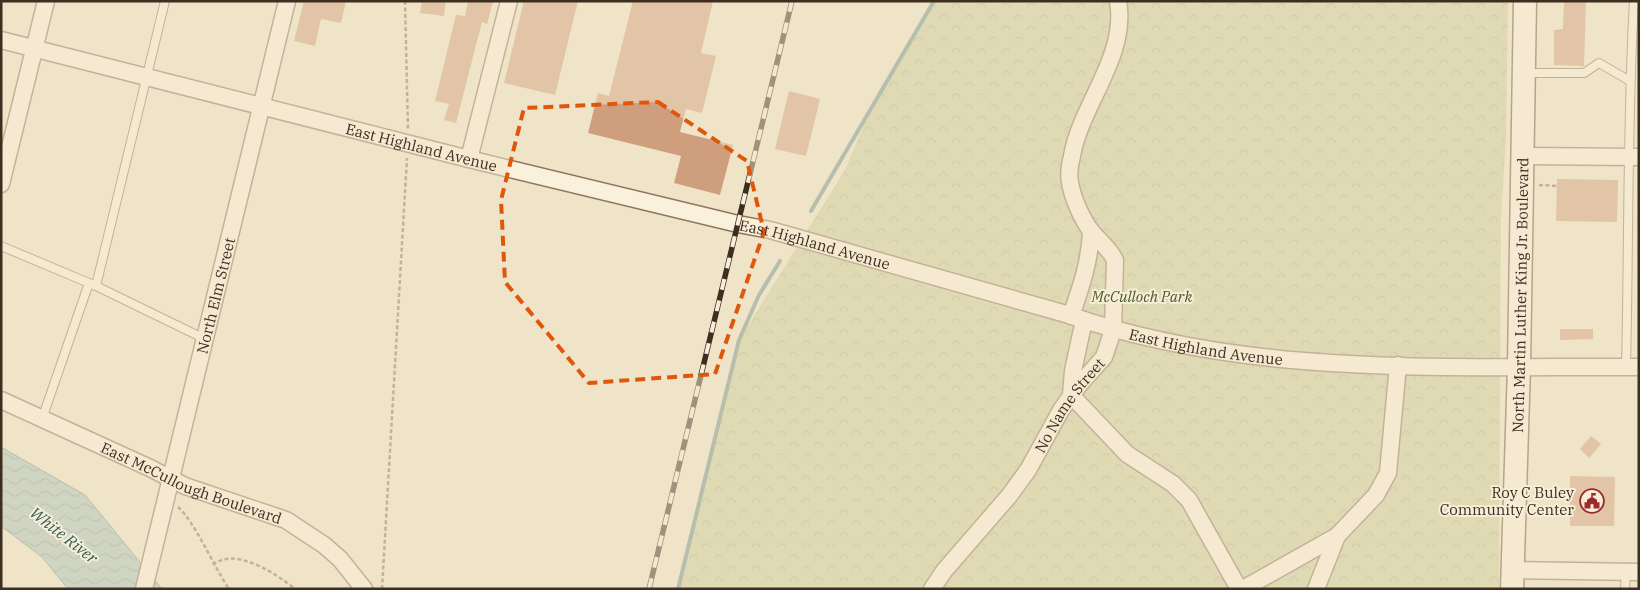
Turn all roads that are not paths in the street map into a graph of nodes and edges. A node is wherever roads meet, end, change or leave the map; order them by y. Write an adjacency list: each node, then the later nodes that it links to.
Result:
1 (46, 1): 9 (street)
2 (165, 1): 11 (lane)
3 (287, 1): 13 (street, North Elm Street)
4 (509, 1): 16 (street)
5 (1118, 1): 18 (street, No Name Street)
6 (1525, 1): 10 (main road, North Martin Luther King Jr. Boulevard)
7 (1634, 1): 12 (lane)
8 (1, 40): 9 (street, East Highland Avenue)
9 (36, 48): 11 (street, East Highland Avenue); 17 (street)
10 (1524, 73): 12 (lane); 14 (main road, North Martin Luther King Jr. Boulevard)
11 (148, 78): 13 (street, East Highland Avenue); 20 (lane)
12 (1630, 81): 15 (lane)
13 (261, 107): 16 (street, East Highland Avenue); 23 (street, North Elm Street)
14 (1523, 156): 15 (street); 25 (main road, North Martin Luther King Jr. Boulevard)
15 (1635, 157): 26 (lane)
16 (469, 159): 21 (street, East Highland Avenue)
17 (1, 184)
18 (1091, 231): 21 (street); 22 (street, No Name Street)
19 (1, 246): 20 (lane)
20 (92, 284): 23 (lane); 29 (lane)
21 (1077, 318): 22 (street, East Highland Avenue); 27 (street)
22 (1113, 330): 24 (street, East Highland Avenue); 27 (street, No Name Street)
23 (205, 339): 30 (street, North Elm Street)
24 (1398, 365): 25 (street, East Highland Avenue); 31 (street)
25 (1519, 366): 26 (street, East Highland Avenue); 33 (main road, North Martin Luther King Jr. Boulevard)
26 (1632, 367)
27 (1071, 395): 36 (street, No Name Street); 37 (street)
28 (1, 400): 29 (street, East McCullough Boulevard)
29 (42, 419): 30 (street, East McCullough Boulevard)
30 (171, 480): 34 (street, North Elm Street); 35 (street, East McCullough Boulevard)
31 (1337, 536): 38 (street); 39 (street)
32 (1632, 572): 33 (street); 40 (lane)
33 (1512, 580)
34 (144, 589)
35 (364, 589)
36 (932, 589)
37 (1239, 589)
38 (1243, 589)
39 (1316, 589)
40 (1626, 589)

